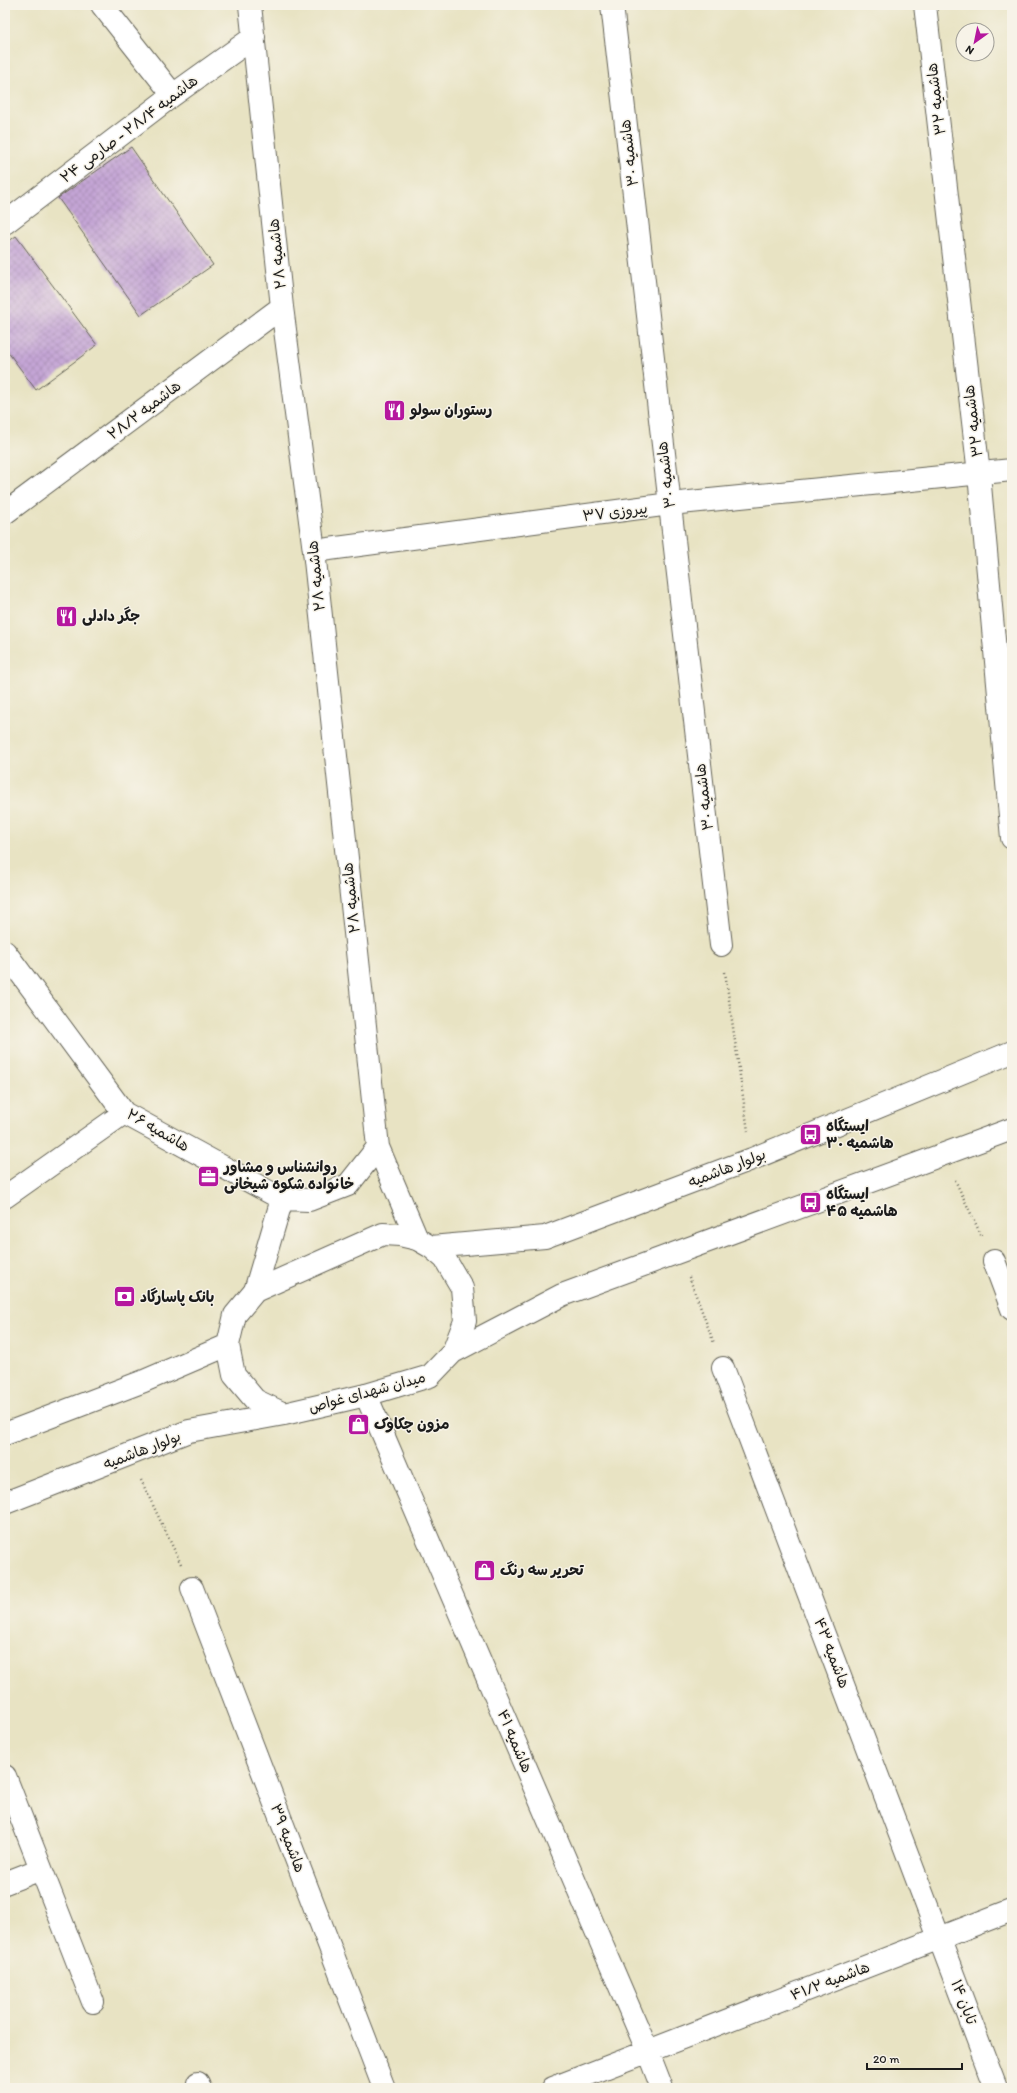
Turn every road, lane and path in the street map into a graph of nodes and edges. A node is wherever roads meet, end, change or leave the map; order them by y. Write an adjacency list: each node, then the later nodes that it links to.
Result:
1 (102, 5): 6 (street)
2 (250, 5): 5 (street, هاشمیه ۲۸)
3 (612, 5): 11 (street, هاشمیه ۳۰)
4 (925, 5): 10 (street, هاشمیه ۳۲)
5 (254, 37): 6 (street, هاشمیه ۲۸/۴ - صارمی ۲۴); 8 (street, هاشمیه ۲۸)
6 (173, 95): 7 (street, هاشمیه ۲۸/۴ - صارمی ۲۴)
7 (5, 223)
8 (282, 307): 12 (street, هاشمیه ۲۸/۲); 13 (street, هاشمیه ۲۸)
9 (1012, 470): 10 (street, پیروزی ۳۷)
10 (979, 474): 11 (street, پیروزی ۳۷); 14 (street, هاشمیه ۳۲)
11 (670, 504): 13 (street, پیروزی ۳۷); 15 (street, هاشمیه ۳۰)
12 (5, 513)
13 (314, 551): 20 (street, هاشمیه ۲۸)
14 (1012, 838)
15 (721, 945): 22 (path)
16 (5, 952): 18 (street, هاشمیه ۲۶)
17 (1012, 1052): 22 (street, بولوار هاشمیه)
18 (124, 1113): 23 (street); 24 (street, هاشمیه ۲۶)
19 (1012, 1129): 21 (street)
20 (378, 1147): 24 (street); 25 (street, هاشمیه ۲۸)
21 (943, 1154): 26 (street); 27 (path)
22 (752, 1159): 25 (street, بولوار هاشمیه)
23 (5, 1197)
24 (282, 1199): 28 (street)
25 (424, 1243): 28 (street, میدان شهدای غواص); 31 (street, میدان شهدای غواص)
26 (680, 1252): 31 (street); 32 (path)
27 (994, 1261): 29 (street)
28 (255, 1292): 30 (street, میدان شهدای غواص)
29 (1012, 1310)
30 (228, 1345): 34 (street, میدان شهدای غواص); 35 (street)
31 (453, 1352): 33 (street, میدان شهدای غواص)
32 (723, 1368): 43 (street, هاشمیه ۴۳)
33 (366, 1395): 34 (street, میدان شهدای غواص); 45 (street, هاشمیه ۴۱)
34 (284, 1414): 36 (street, بولوار هاشمیه)
35 (5, 1434)
36 (129, 1454): 37 (street, بولوار هاشمیه); 38 (path)
37 (5, 1504)
38 (192, 1588): 46 (street, هاشمیه ۳۹)
39 (5, 1776): 40 (street)
40 (41, 1869): 41 (street); 44 (street)
41 (5, 1883)
42 (1012, 1910): 43 (street, هاشمیه ۴۱/۲)
43 (940, 1938): 45 (street, هاشمیه ۴۱/۲); 49 (street, تابان ۱۴)
44 (93, 2002)
45 (648, 2052): 47 (street, هاشمیه ۴۱/۲); 48 (street, هاشمیه ۴۱)
46 (384, 2088)
47 (553, 2088)
48 (662, 2088)
49 (996, 2088)

